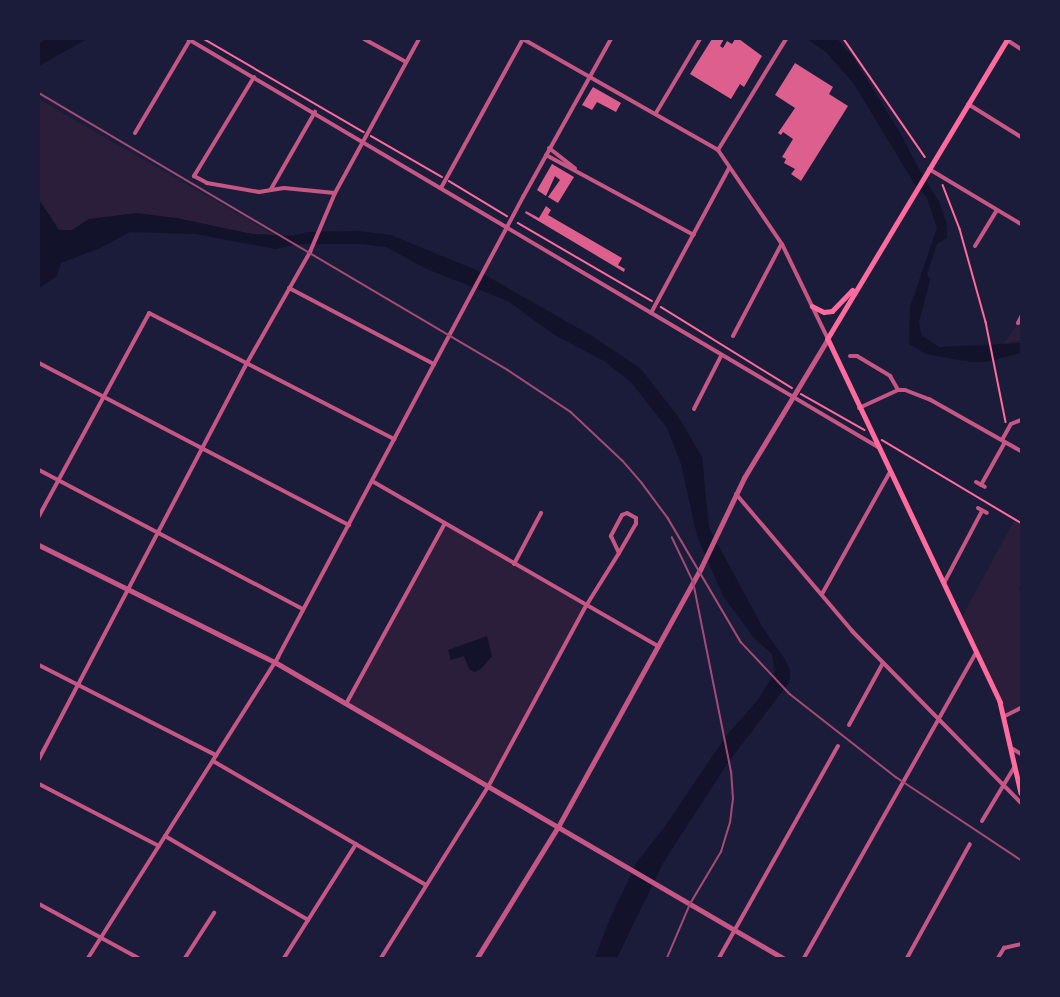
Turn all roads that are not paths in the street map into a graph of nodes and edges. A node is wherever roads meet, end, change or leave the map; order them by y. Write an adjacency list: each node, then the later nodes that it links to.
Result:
1 (189, 39): 11 (street); 16 (street)
2 (364, 39): 10 (street)
3 (418, 39): 10 (street)
4 (523, 39): 12 (street); 25 (street)
5 (611, 39): 12 (street)
6 (700, 39): 15 (street)
7 (786, 39): 20 (street)
8 (1007, 39): 9 (street); 13 (main road)
9 (1021, 49)
10 (406, 62): 18 (street)
11 (254, 76): 14 (street); 26 (street)
12 (589, 76): 15 (street); 19 (street)
13 (968, 104): 17 (street); 24 (main road)
14 (315, 112): 18 (street); 26 (street)
15 (656, 113): 20 (street)
16 (135, 133)
17 (1021, 137)
18 (363, 142): 25 (street); 27 (street)
19 (549, 148): 21 (street); 23 (street)
20 (718, 150): 22 (street)
21 (546, 155): 23 (street); 30 (street)
22 (729, 168): 31 (street); 32 (street)
23 (578, 171): 31 (street)
24 (927, 171): 28 (street); 34 (main road)
25 (441, 188): 30 (street)
26 (271, 189): 27 (street)
27 (335, 193): 35 (street)
28 (997, 210): 29 (street); 33 (street)
29 (1021, 224)
30 (508, 227): 37 (street); 46 (street)
31 (694, 235): 37 (street)
32 (782, 244): 36 (street); 40 (street)
33 (975, 246)
34 (862, 278): 36 (main road); 41 (main road)
35 (290, 288): 45 (street); 46 (street)
36 (812, 306): 41 (street)
37 (651, 313): 42 (street)
38 (1021, 317): 39 (street)
39 (1018, 323)
40 (733, 336)
41 (828, 339): 49 (street); 50 (main road)
42 (721, 356): 49 (street); 51 (street)
43 (850, 356): 47 (street)
44 (39, 363): 48 (street)
45 (247, 363): 48 (street); 53 (street); 56 (street)
46 (434, 364): 53 (street)
47 (898, 390): 50 (street); 54 (street)
48 (102, 396): 56 (street); 60 (street)
49 (792, 397): 55 (street); 63 (street)
50 (859, 408): 55 (main road)
51 (694, 409)
52 (1021, 420): 54 (street)
53 (394, 439): 61 (street)
54 (1004, 441): 57 (street); 62 (street)
55 (878, 447): 59 (main road)
56 (203, 449): 68 (street); 69 (street)
57 (1021, 451)
58 (39, 471): 60 (street)
59 (890, 472): 73 (main road); 75 (street)
60 (58, 480): 66 (street); 69 (street)
61 (372, 482): 67 (street); 68 (street)
62 (981, 485)
63 (736, 494): 75 (street); 78 (street)
64 (982, 511): 73 (street)
65 (541, 513): 72 (street)
66 (39, 516)
67 (445, 523): 72 (street); 84 (street)
68 (349, 525): 77 (street)
69 (158, 533): 74 (street); 77 (street)
70 (39, 545): 74 (street)
71 (619, 553): 71 (street); 76 (street)
72 (514, 564): 76 (street)
73 (944, 583): 79 (main road)
74 (129, 590): 80 (street); 83 (street)
75 (822, 594): 81 (street)
76 (586, 606): 78 (street); 98 (street)
77 (303, 609): 80 (street)
78 (658, 646): 102 (street)
79 (976, 653): 86 (main road); 87 (street)
80 (275, 662): 84 (street); 92 (street)
81 (883, 663): 87 (street); 88 (street)
82 (39, 665): 83 (street)
83 (78, 685): 92 (street); 93 (street)
84 (346, 704): 98 (street)
85 (1021, 708): 86 (street)
86 (1005, 716): 90 (main road)
87 (938, 718): 97 (street); 122 (street)
88 (849, 725)
89 (838, 746): 111 (street)
90 (1013, 749): 91 (street); 95 (main road)
91 (1021, 754)
92 (216, 755): 94 (street)
93 (39, 759)
94 (213, 760): 103 (street); 104 (street)
95 (1016, 765): 97 (street); 99 (main road)
96 (39, 784): 106 (street)
97 (1003, 784): 100 (street); 101 (street)
98 (488, 787): 102 (street); 107 (street)
99 (1021, 793)
100 (1021, 803)
101 (982, 821)
102 (558, 827): 111 (street); 119 (street)
103 (165, 836): 106 (street); 110 (street)
104 (356, 844): 107 (street); 110 (street)
105 (970, 844): 123 (street)
106 (159, 846): 112 (street)
107 (426, 885): 118 (street)
108 (39, 904): 112 (street)
109 (214, 913): 116 (street)
110 (308, 920): 117 (street)
111 (735, 930): 120 (street); 121 (street)
112 (101, 937): 114 (street); 115 (street)
113 (1021, 944): 124 (street)
114 (88, 958)
115 (138, 958)
116 (185, 958)
117 (284, 958)
118 (381, 958)
119 (477, 958)
120 (719, 958)
121 (783, 958)
122 (804, 958)
123 (907, 958)
124 (998, 958)

